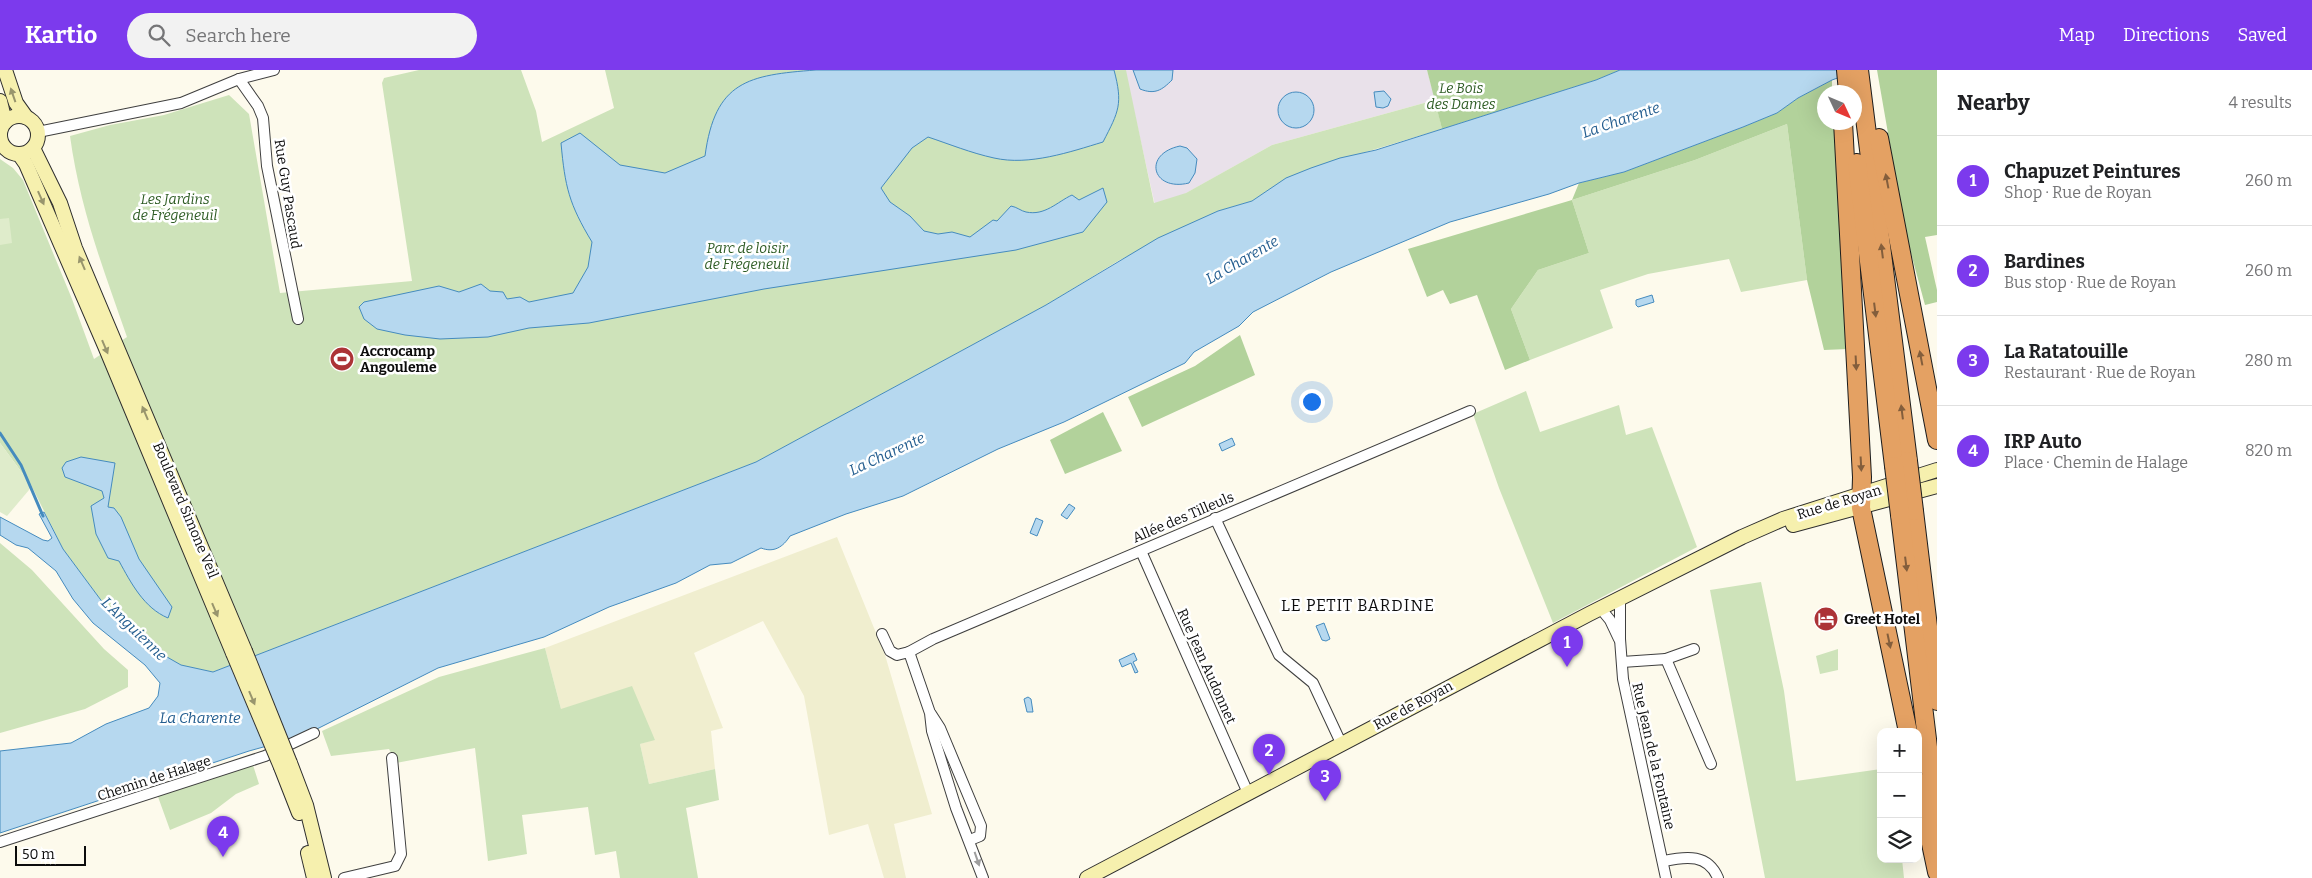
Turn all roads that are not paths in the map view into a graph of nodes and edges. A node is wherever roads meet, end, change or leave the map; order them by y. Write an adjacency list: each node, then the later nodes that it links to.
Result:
1 (5, 70): 11 (main road, one-way to 1)
2 (274, 70): 5 (street)
3 (1838, 70): 6 (highway)
4 (1855, 71): 7 (highway)
5 (239, 79): 15 (street); 18 (street, Rue Guy Pascaud)
6 (1839, 85)
7 (1858, 85)
8 (0, 101): 12 (main road)
9 (1862, 102): 20 (highway, one-way to 9)
10 (1862, 106): 21 (highway, one-way to 10)
11 (26, 117): 12 (main road); 15 (main road)
12 (5, 122): 17 (main road)
13 (1843, 130): 24 (highway, one-way to 24)
14 (1853, 130): 21 (highway, one-way to 21)
15 (38, 132): 16 (main road)
16 (32, 148): 17 (main road); 33 (main road, Boulevard Simone Veil, one-way to 16)
17 (19, 154): 33 (main road, Boulevard Simone Veil, one-way to 33)
18 (298, 319)
19 (1470, 411): 26 (street, Allée des Tilleuls)
20 (1937, 440)
21 (1901, 463): 25 (highway, bridge)
22 (1937, 470): 24 (main road, Rue de Royan)
23 (1937, 486): 24 (main road, Rue de Royan)
24 (1861, 501): 28 (main road, Rue de Royan); 39 (highway, one-way to 39)
25 (1907, 513): 37 (highway); 46 (highway, one-way to 46)
26 (1215, 518): 27 (street, Allée des Tilleuls); 41 (street)
27 (1141, 551): 34 (street, Allée des Tilleuls); 44 (street, Rue Jean Audonnet)
28 (1620, 600): 29 (main road, Rue de Royan); 31 (street, Rue Jean de la Fontaine)
29 (1601, 609): 31 (street, Rue Jean de la Fontaine); 41 (main road, Rue de Royan)
30 (882, 634): 34 (street)
31 (1620, 640): 36 (street, Rue Jean de la Fontaine)
32 (1694, 649): 35 (street)
33 (239, 652): 51 (main road, Boulevard Simone Veil, bridge)
34 (909, 652): 38 (street)
35 (1666, 659): 36 (street); 43 (street)
36 (1622, 662): 49 (street, Rue Jean de la Fontaine)
37 (1937, 701)
38 (930, 713): 47 (street); 47 (street)
39 (1907, 728)
40 (314, 733): 48 (street, Chemin de Halage)
41 (1342, 743): 44 (main road, Rue de Royan)
42 (392, 758): 52 (street)
43 (1711, 764)
44 (1248, 793): 54 (main road, Rue de Royan)
45 (1922, 801): 50 (highway)
46 (1937, 822)
47 (970, 840): 53 (street, one-way to 53)
48 (0, 842)
49 (1664, 861): 55 (street, Rue Jean de la Fontaine); 56 (street)
50 (1937, 872)
51 (323, 877)
52 (344, 878)
53 (983, 878)
54 (1087, 878)
55 (1666, 878)
56 (1718, 878)

